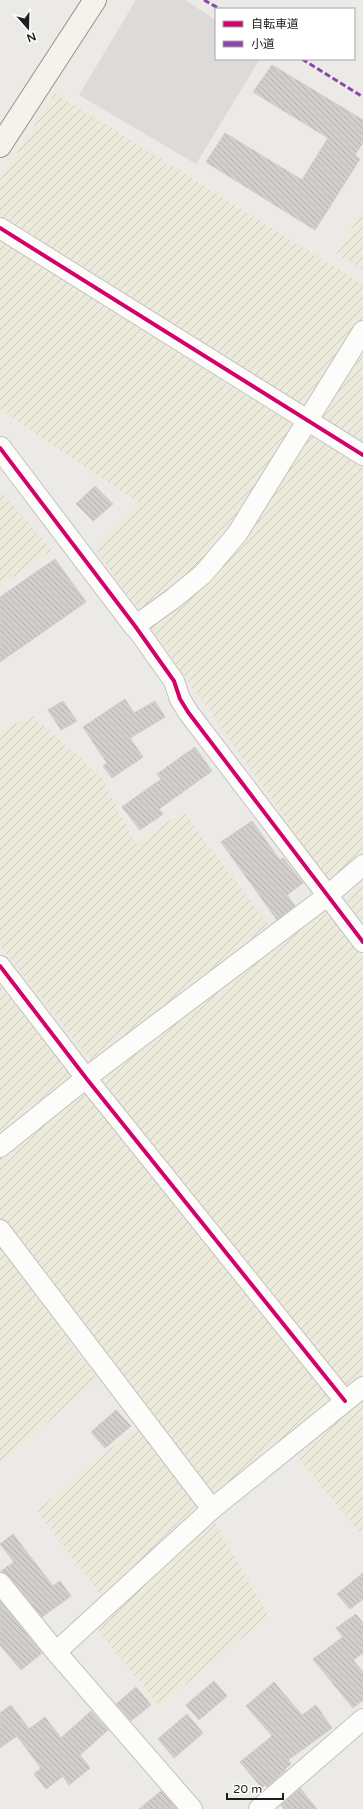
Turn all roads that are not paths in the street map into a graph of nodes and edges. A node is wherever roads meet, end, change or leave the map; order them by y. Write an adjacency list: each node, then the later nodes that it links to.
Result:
1 (78, 0): 3 (main road)
2 (95, 0): 4 (main road)
3 (0, 118)
4 (0, 146)
5 (0, 228): 7 (street)
6 (363, 331): 7 (street)
7 (307, 420): 9 (street); 10 (street)
8 (0, 448): 10 (street)
9 (363, 455)
10 (135, 626): 12 (street)
11 (363, 864): 12 (street)
12 (327, 896): 13 (street); 15 (street)
13 (363, 942)
14 (0, 966): 15 (street)
15 (86, 1078): 16 (street); 19 (street)
16 (0, 1147)
17 (0, 1230): 20 (street)
18 (363, 1387): 19 (street)
19 (345, 1401): 20 (street)
20 (212, 1509): 22 (street)
21 (0, 1583): 22 (street)
22 (56, 1652): 24 (street)
23 (363, 1719): 25 (street)
24 (192, 1809)
25 (259, 1809)

